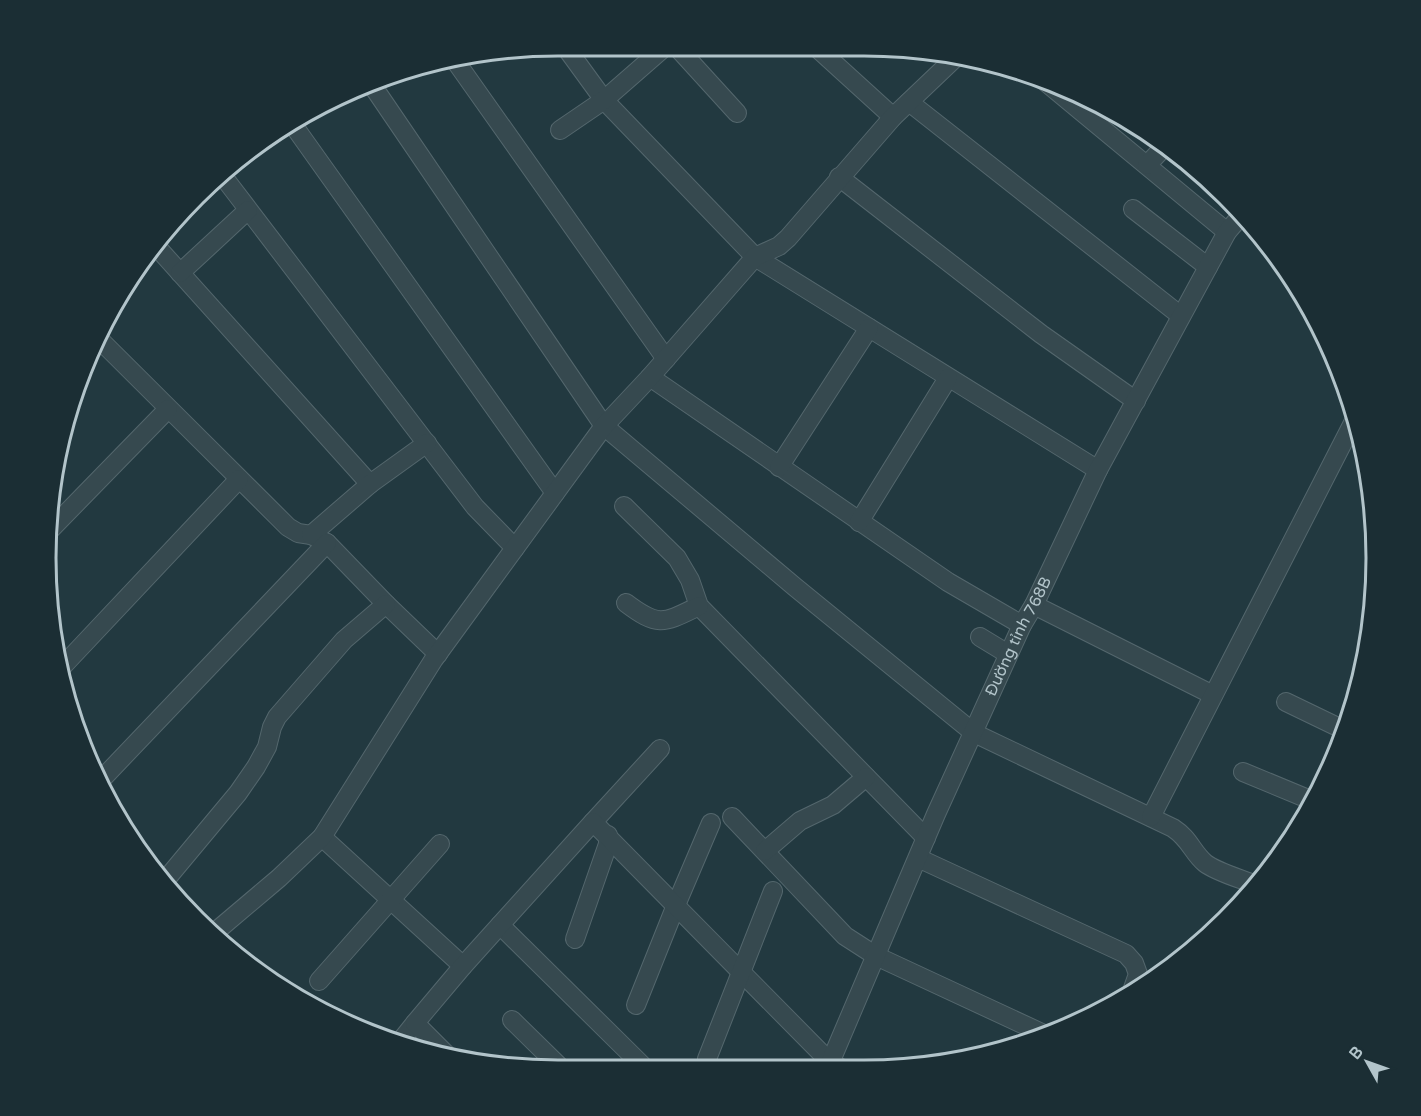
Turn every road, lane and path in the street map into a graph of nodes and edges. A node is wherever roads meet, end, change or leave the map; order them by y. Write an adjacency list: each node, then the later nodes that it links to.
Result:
1 (571, 55): 9 (street)
2 (656, 55): 9 (street)
3 (684, 55): 11 (street)
4 (825, 55): 12 (street)
5 (950, 63): 10 (street)
6 (459, 65): 29 (street)
7 (376, 90): 34 (street)
8 (1067, 99): 16 (street)
9 (604, 100): 14 (street); 23 (street)
10 (909, 102): 12 (street); 26 (street)
11 (736, 113)
12 (892, 117): 17 (street)
13 (296, 129): 41 (street)
14 (560, 130)
15 (1159, 152): 16 (street)
16 (1147, 165): 21 (street)
17 (839, 177): 23 (street); 32 (street)
18 (226, 181): 20 (street)
19 (1134, 209): 24 (street)
20 (248, 210): 25 (street); 36 (street)
21 (1233, 225): 24 (street, Đường tỉnh 768B)
22 (160, 251): 25 (street)
23 (755, 257): 27 (street); 29 (street)
24 (1208, 267): 26 (street, Đường tỉnh 768B)
25 (180, 273): 40 (street)
26 (1181, 316): 32 (street, Đường tỉnh 768B)
27 (869, 328): 31 (street); 37 (street)
28 (103, 344): 33 (street)
29 (666, 358): 30 (street)
30 (650, 377): 34 (street); 37 (street)
31 (948, 378): 38 (street); 43 (street)
32 (1136, 401): 38 (street, Đường tỉnh 768B)
33 (168, 409): 39 (street); 44 (street)
34 (604, 426): 41 (street); 59 (street)
35 (1349, 431): 56 (street)
36 (427, 443): 40 (street); 46 (street)
37 (779, 467): 43 (street)
38 (1098, 470): 49 (street, Đường tỉnh 768B)
39 (239, 479): 45 (street); 55 (street)
40 (370, 484): 45 (street)
41 (555, 493): 46 (street)
42 (624, 506): 50 (street)
43 (859, 522): 51 (street)
44 (57, 523)
45 (319, 539): 48 (street); 62 (street)
46 (515, 548): 53 (street)
47 (626, 603): 50 (street)
48 (386, 604): 53 (street); 75 (street)
49 (1034, 605): 51 (street, Đường tỉnh 768B); 56 (street)
50 (699, 606): 63 (street)
51 (1022, 625): 54 (street, Đường tỉnh 768B)
52 (980, 637): 54 (street)
53 (438, 654): 70 (street)
54 (1008, 654): 59 (street, Đường tỉnh 768B)
55 (67, 662)
56 (1213, 695): 66 (street)
57 (1286, 702): 58 (street)
58 (1336, 726)
59 (974, 733): 66 (street); 71 (street, Đường tỉnh 768B)
60 (660, 749): 67 (street)
61 (1243, 771): 64 (street)
62 (105, 775)
63 (866, 777): 71 (street); 73 (street)
64 (1304, 797)
65 (732, 817): 73 (street)
66 (1151, 817): 76 (street)
67 (593, 822): 69 (street); 80 (street)
68 (711, 823): 79 (street)
69 (608, 836): 79 (street); 82 (street)
70 (322, 837): 78 (street); 81 (street)
71 (926, 838): 74 (street, Đường tỉnh 768B)
72 (440, 843): 78 (street)
73 (765, 851): 83 (street)
74 (918, 858): 83 (street, Đường tỉnh 768B); 86 (street)
75 (169, 876)
76 (1247, 882)
77 (773, 891): 85 (street)
78 (391, 900): 84 (street); 87 (street)
79 (676, 905): 85 (street); 88 (street)
80 (500, 925): 84 (street); 96 (street)
81 (219, 929)
82 (575, 939)
83 (876, 956): 91 (street); 98 (street, Đường tỉnh 768B)
84 (463, 966): 90 (street)
85 (741, 972): 94 (street); 97 (street)
86 (1136, 980)
87 (319, 981)
88 (636, 1005)
89 (512, 1020): 95 (street)
90 (415, 1023): 92 (street); 93 (street)
91 (1035, 1030)
92 (404, 1036)
93 (437, 1045)
94 (707, 1059)
95 (553, 1060)
96 (637, 1060)
97 (826, 1060)
98 (837, 1060)

